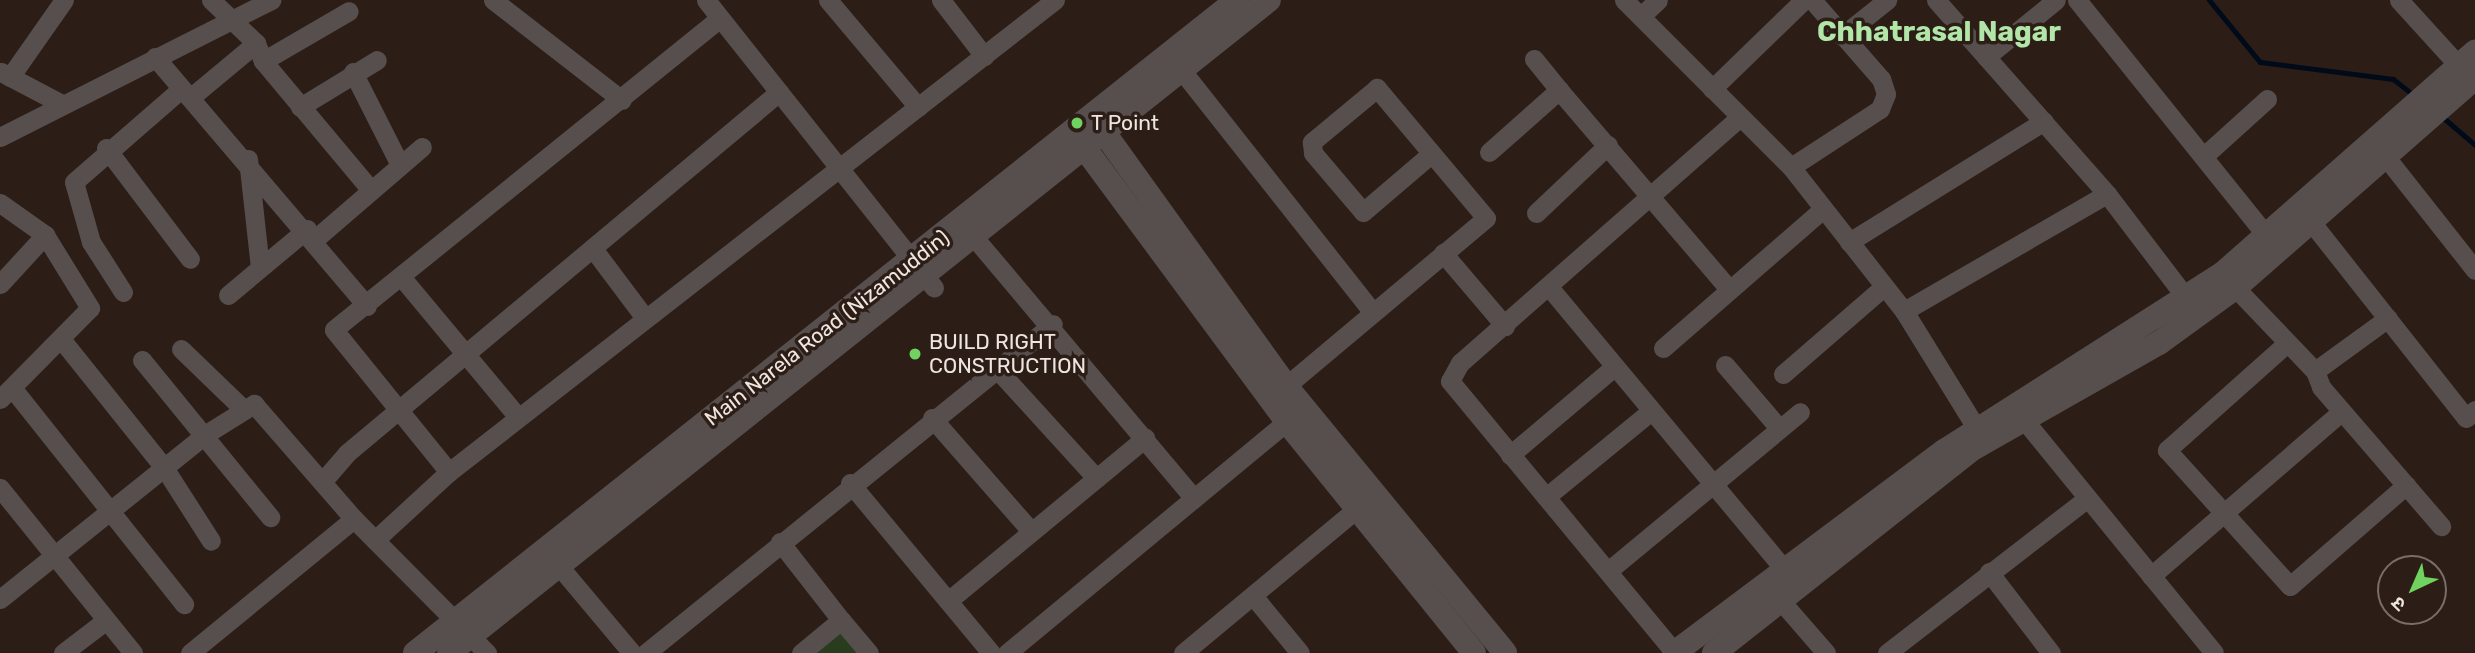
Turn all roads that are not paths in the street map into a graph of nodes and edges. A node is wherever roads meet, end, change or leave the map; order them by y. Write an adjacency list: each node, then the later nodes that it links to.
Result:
1 (64, 0): 34 (street)
2 (211, 0): 21 (street)
3 (271, 0): 21 (street)
4 (493, 0): 41 (street)
5 (706, 0): 23 (street)
6 (828, 0): 44 (street)
7 (941, 0): 26 (street)
8 (1055, 0): 26 (street)
9 (1269, 0): 20 (street, Main Narela Road (Nizamuddin))
10 (1624, 0): 22 (street)
11 (1658, 0): 22 (street)
12 (1804, 0): 36 (street)
13 (1812, 0): 24 (street)
14 (1886, 0): 24 (street)
15 (1936, 0): 28 (street)
16 (2056, 0): 28 (street)
17 (2077, 0): 56 (street)
18 (2399, 0): 35 (street)
19 (349, 11): 31 (street)
20 (1224, 11): 32 (street, Main Narela Road (Nizamuddin)); 47 (street, Main Narela Road (Nizamuddin))
21 (233, 16): 25 (street); 27 (street)
22 (1641, 16): 36 (street)
23 (720, 18): 38 (street); 41 (street)
24 (1842, 36): 59 (street)
25 (256, 43): 31 (street); 39 (street)
26 (984, 56): 44 (street)
27 (155, 57): 39 (street); 42 (street)
28 (1986, 57): 46 (street)
29 (1534, 59): 37 (street)
30 (377, 60): 33 (street)
31 (263, 61): 43 (street)
32 (1179, 67): 47 (street, Main Narela Road (Nizamuddin)); 89 (street)
33 (353, 72): 43 (street); 58 (street)
34 (5, 74): 42 (street)
35 (2461, 75): 49 (street)
36 (1712, 89): 45 (street)
37 (1559, 90): 51 (street); 54 (street)
38 (779, 92): 60 (street); 73 (street)
39 (186, 94): 53 (street); 57 (street)
40 (2267, 99): 56 (street)
41 (622, 100): 79 (street)
42 (62, 104): 48 (street)
43 (300, 107): 61 (street)
44 (918, 107): 60 (street)
45 (1739, 118): 59 (street); 63 (street)
46 (2044, 121): 62 (street); 71 (street)
47 (1098, 125): 50 (street, Main Narela Road (Nizamuddin)); 106 (street)
48 (0, 137)
49 (2394, 140): 67 (street); 72 (street); 77 (street)
50 (1079, 141): 70 (street, Main Narela Road (Nizamuddin)); 78 (street, Main Narela Road (Nizamuddin)); 114 (street)
51 (1608, 145): 63 (street); 66 (street)
52 (422, 147): 58 (street)
53 (106, 148): 75 (street); 85 (street)
54 (1489, 152)
55 (1430, 154): 55 (street); 74 (street)
56 (2204, 156): 72 (street)
57 (248, 159): 68 (street); 76 (street)
58 (400, 165): 61 (street)
59 (1791, 167): 65 (street)
60 (839, 169): 78 (street); 91 (street)
61 (370, 189): 68 (street)
62 (2106, 194): 87 (street); 90 (street)
63 (1652, 195): 82 (street); 83 (street)
64 (0, 202): 69 (street)
65 (1822, 210): 71 (street); 83 (street)
66 (1536, 213)
67 (2312, 223): 72 (street); 92 (street)
68 (311, 234): 76 (street); 88 (street)
69 (45, 235): 81 (street); 95 (street)
70 (973, 236): 78 (street, Main Narela Road (Nizamuddin)); 93 (street)
71 (1849, 242): 84 (street)
72 (2273, 244): 80 (street)
73 (594, 250): 91 (street); 99 (street)
74 (1443, 253): 89 (street); 94 (street)
75 (190, 259)
76 (260, 267): 86 (street)
77 (2475, 270)
78 (923, 275): 145 (street, Main Narela Road (Nizamuddin)); 157 (street, Main Narela Road (Nizamuddin))
79 (403, 279): 88 (street); 99 (street)
80 (2228, 281): 87 (street); 96 (street); 115 (street)
81 (0, 284)
82 (1549, 287): 94 (street); 103 (street)
83 (1729, 289): 97 (street)
84 (1881, 289): 90 (street); 105 (street)
85 (123, 292)
86 (228, 295)
87 (2187, 299): 115 (street)
88 (367, 306): 113 (street)
89 (1372, 311): 106 (street)
90 (1904, 311): 120 (street)
91 (645, 318): 116 (street)
92 (2388, 318): 104 (street); 109 (street)
93 (1053, 324): 102 (street); 121 (street)
94 (1505, 326): 122 (street)
95 (61, 339): 107 (street); 123 (street)
96 (2287, 343): 104 (street); 135 (street)
97 (1663, 348)
98 (181, 349): 108 (street)
99 (466, 359): 113 (street); 116 (street)
100 (142, 360): 119 (street)
101 (1726, 365): 118 (street)
102 (996, 368): 117 (street); 125 (street)
103 (1613, 368): 110 (street); 122 (street)
104 (2315, 371): 111 (street)
105 (1783, 374)
106 (1286, 386): 114 (street)
107 (6, 394): 136 (street)
108 (241, 407): 119 (street); 126 (street)
109 (2475, 410)
110 (1651, 411): 128 (street); 131 (street)
111 (2342, 411): 129 (street); 135 (street)
112 (1800, 412): 118 (street)
113 (401, 414): 124 (street); 126 (street)
114 (1296, 414): 132 (street); 133 (street)
115 (2019, 414): 120 (street); 134 (street)
116 (518, 417): 124 (street)
117 (932, 418): 127 (street); 140 (street)
118 (1779, 428): 128 (street)
119 (206, 434): 123 (street); 137 (street)
120 (1981, 435): 146 (street); 152 (street)
121 (1145, 438): 125 (street); 132 (street)
122 (1510, 455): 131 (street)
123 (165, 469): 136 (street); 142 (street)
124 (449, 472): 141 (street)
125 (1096, 478): 140 (street)
126 (322, 482): 138 (street)
127 (850, 483): 143 (street); 153 (street)
128 (1713, 483): 146 (street); 147 (street)
129 (2406, 485): 135 (street); 139 (street)
130 (3, 498): 144 (street)
131 (1546, 498): 147 (street)
132 (1194, 499): 169 (street)
133 (1366, 501): 150 (street); 172 (street); 173 (street)
134 (2084, 501): 148 (street); 149 (street)
135 (2226, 512): 149 (street)
136 (111, 514): 144 (street); 154 (street)
137 (270, 517)
138 (354, 519): 141 (street); 161 (street)
139 (2441, 526)
140 (1031, 531): 153 (street)
141 (375, 540): 157 (street)
142 (211, 541)
143 (780, 541): 155 (street); 165 (street)
144 (51, 557): 151 (street); 156 (street)
145 (559, 566): 157 (street, Main Narela Road (Nizamuddin)); 164 (street)
146 (1784, 569): 174 (street)
147 (1608, 571): 174 (street)
148 (1989, 572): 158 (street); 177 (street)
149 (2151, 576): 178 (street)
150 (1254, 597): 170 (street); 171 (street)
151 (0, 599)
152 (1780, 600): 175 (street); 176 (street)
153 (948, 601): 168 (street)
154 (184, 604)
155 (841, 620): 166 (street); 167 (street)
156 (105, 621): 159 (street); 160 (street)
157 (472, 636): 162 (street, Main Narela Road (Nizamuddin)); 163 (street, Main Narela Road (Nizamuddin))
158 (2048, 652)
159 (63, 653)
160 (133, 653)
161 (190, 653)
162 (415, 653)
163 (449, 653)
164 (632, 653)
165 (646, 653)
166 (801, 653)
167 (869, 653)
168 (990, 653)
169 (1007, 653)
170 (1183, 653)
171 (1300, 653)
172 (1474, 653)
173 (1505, 653)
174 (1674, 653)
175 (1714, 653)
176 (1826, 653)
177 (1887, 653)
178 (2214, 653)

